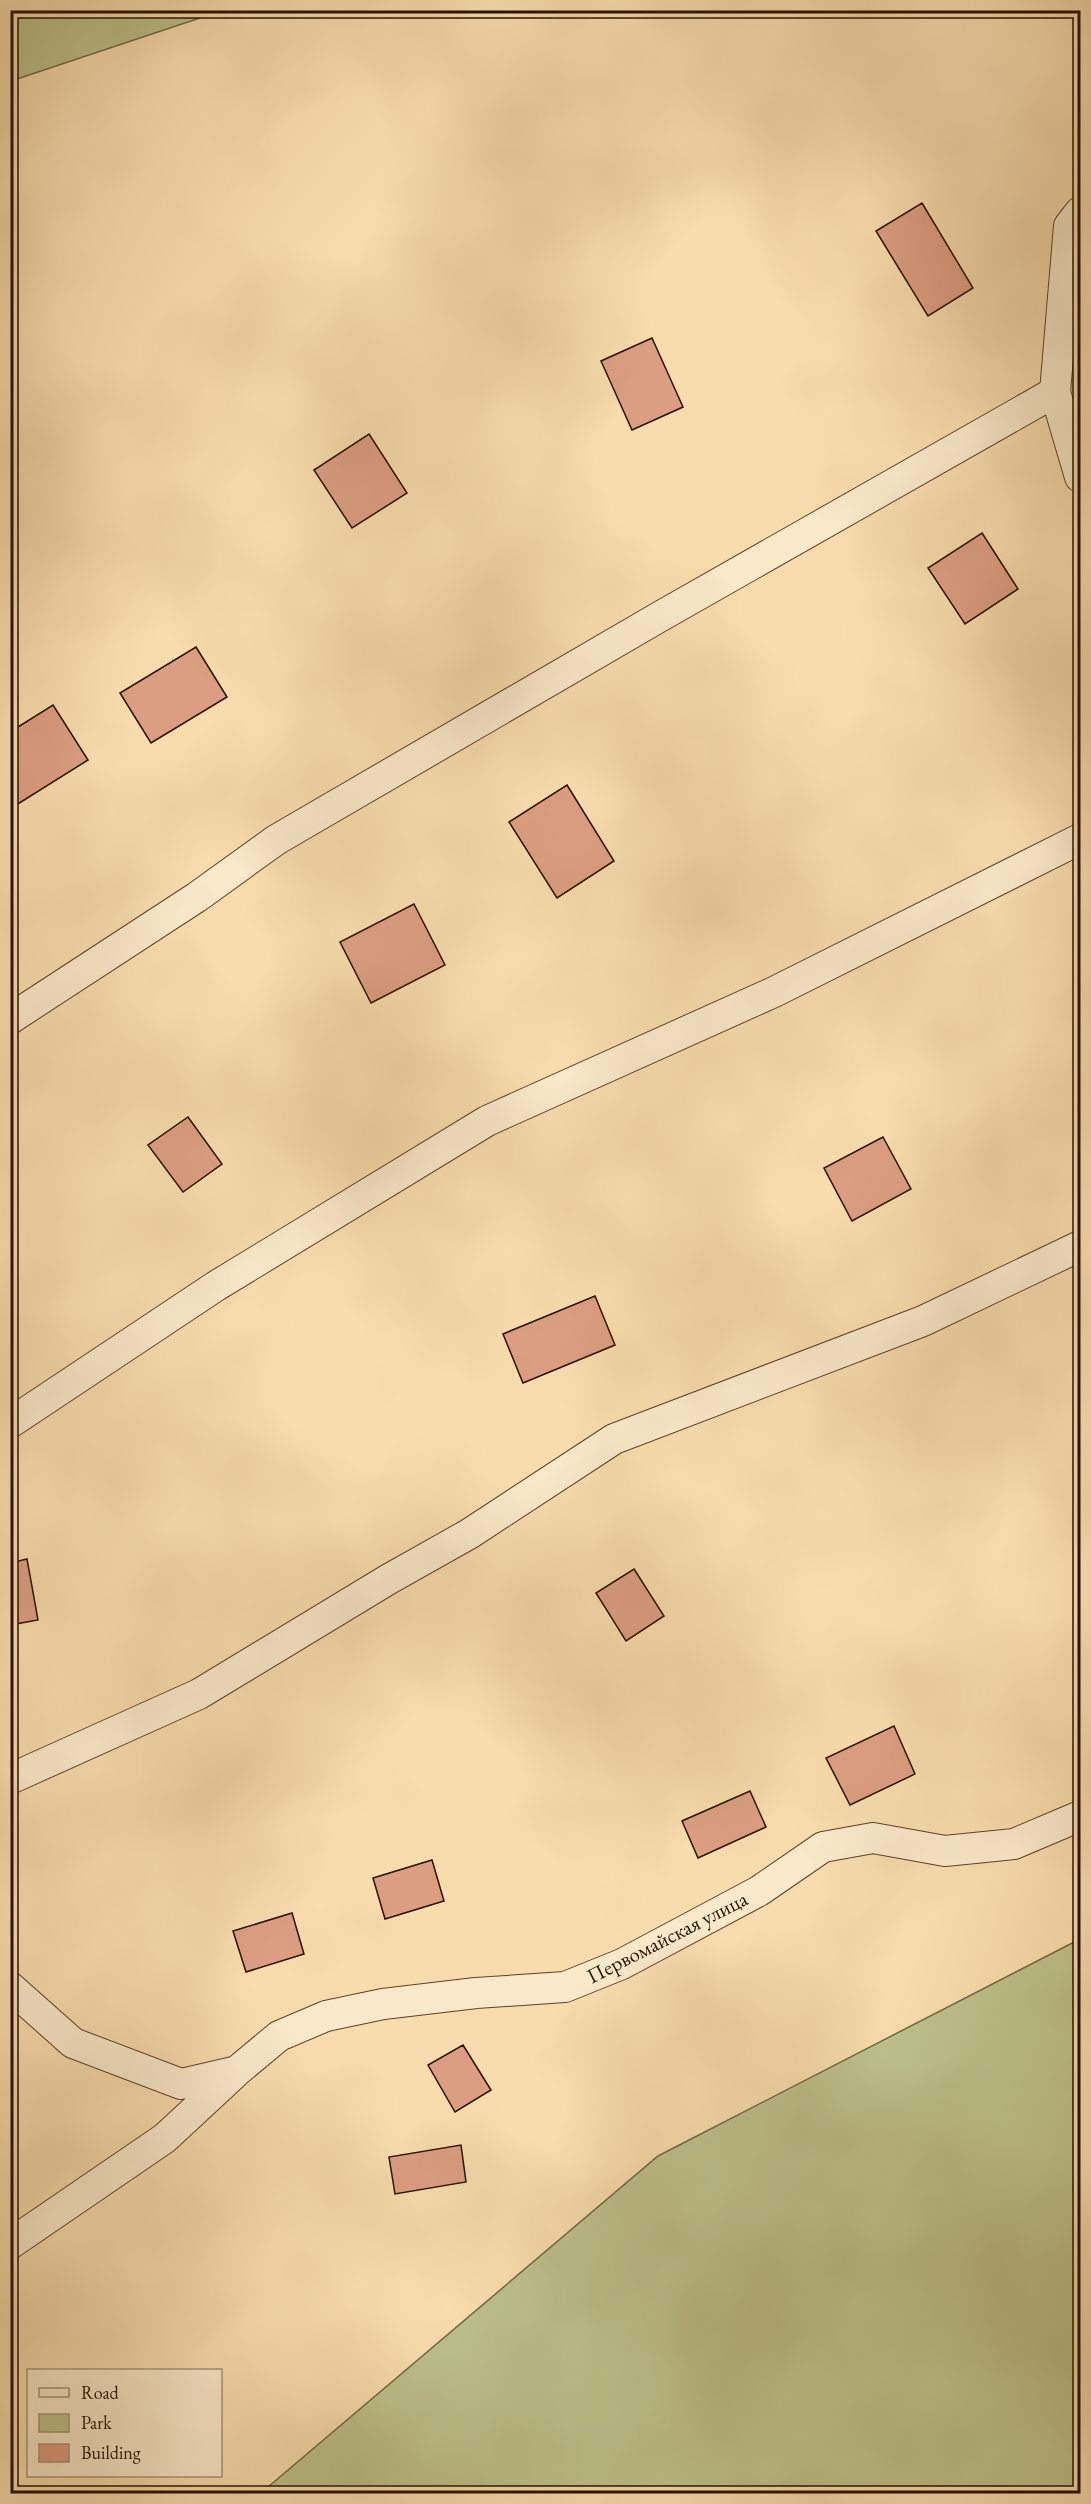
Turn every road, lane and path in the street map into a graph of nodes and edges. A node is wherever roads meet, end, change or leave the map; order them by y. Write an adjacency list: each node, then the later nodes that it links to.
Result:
1 (1080, 212): 2 (street)
2 (1055, 392): 3 (street); 5 (street)
3 (1080, 477)
4 (1080, 839): 7 (street)
5 (10, 1019)
6 (1080, 1246): 8 (street)
7 (10, 1423)
8 (10, 1779)
9 (1080, 1816): 11 (street, Первомайская улица)
10 (10, 1987): 11 (street, Первомайская улица)
11 (237, 2071): 12 (street)
12 (10, 2244)

